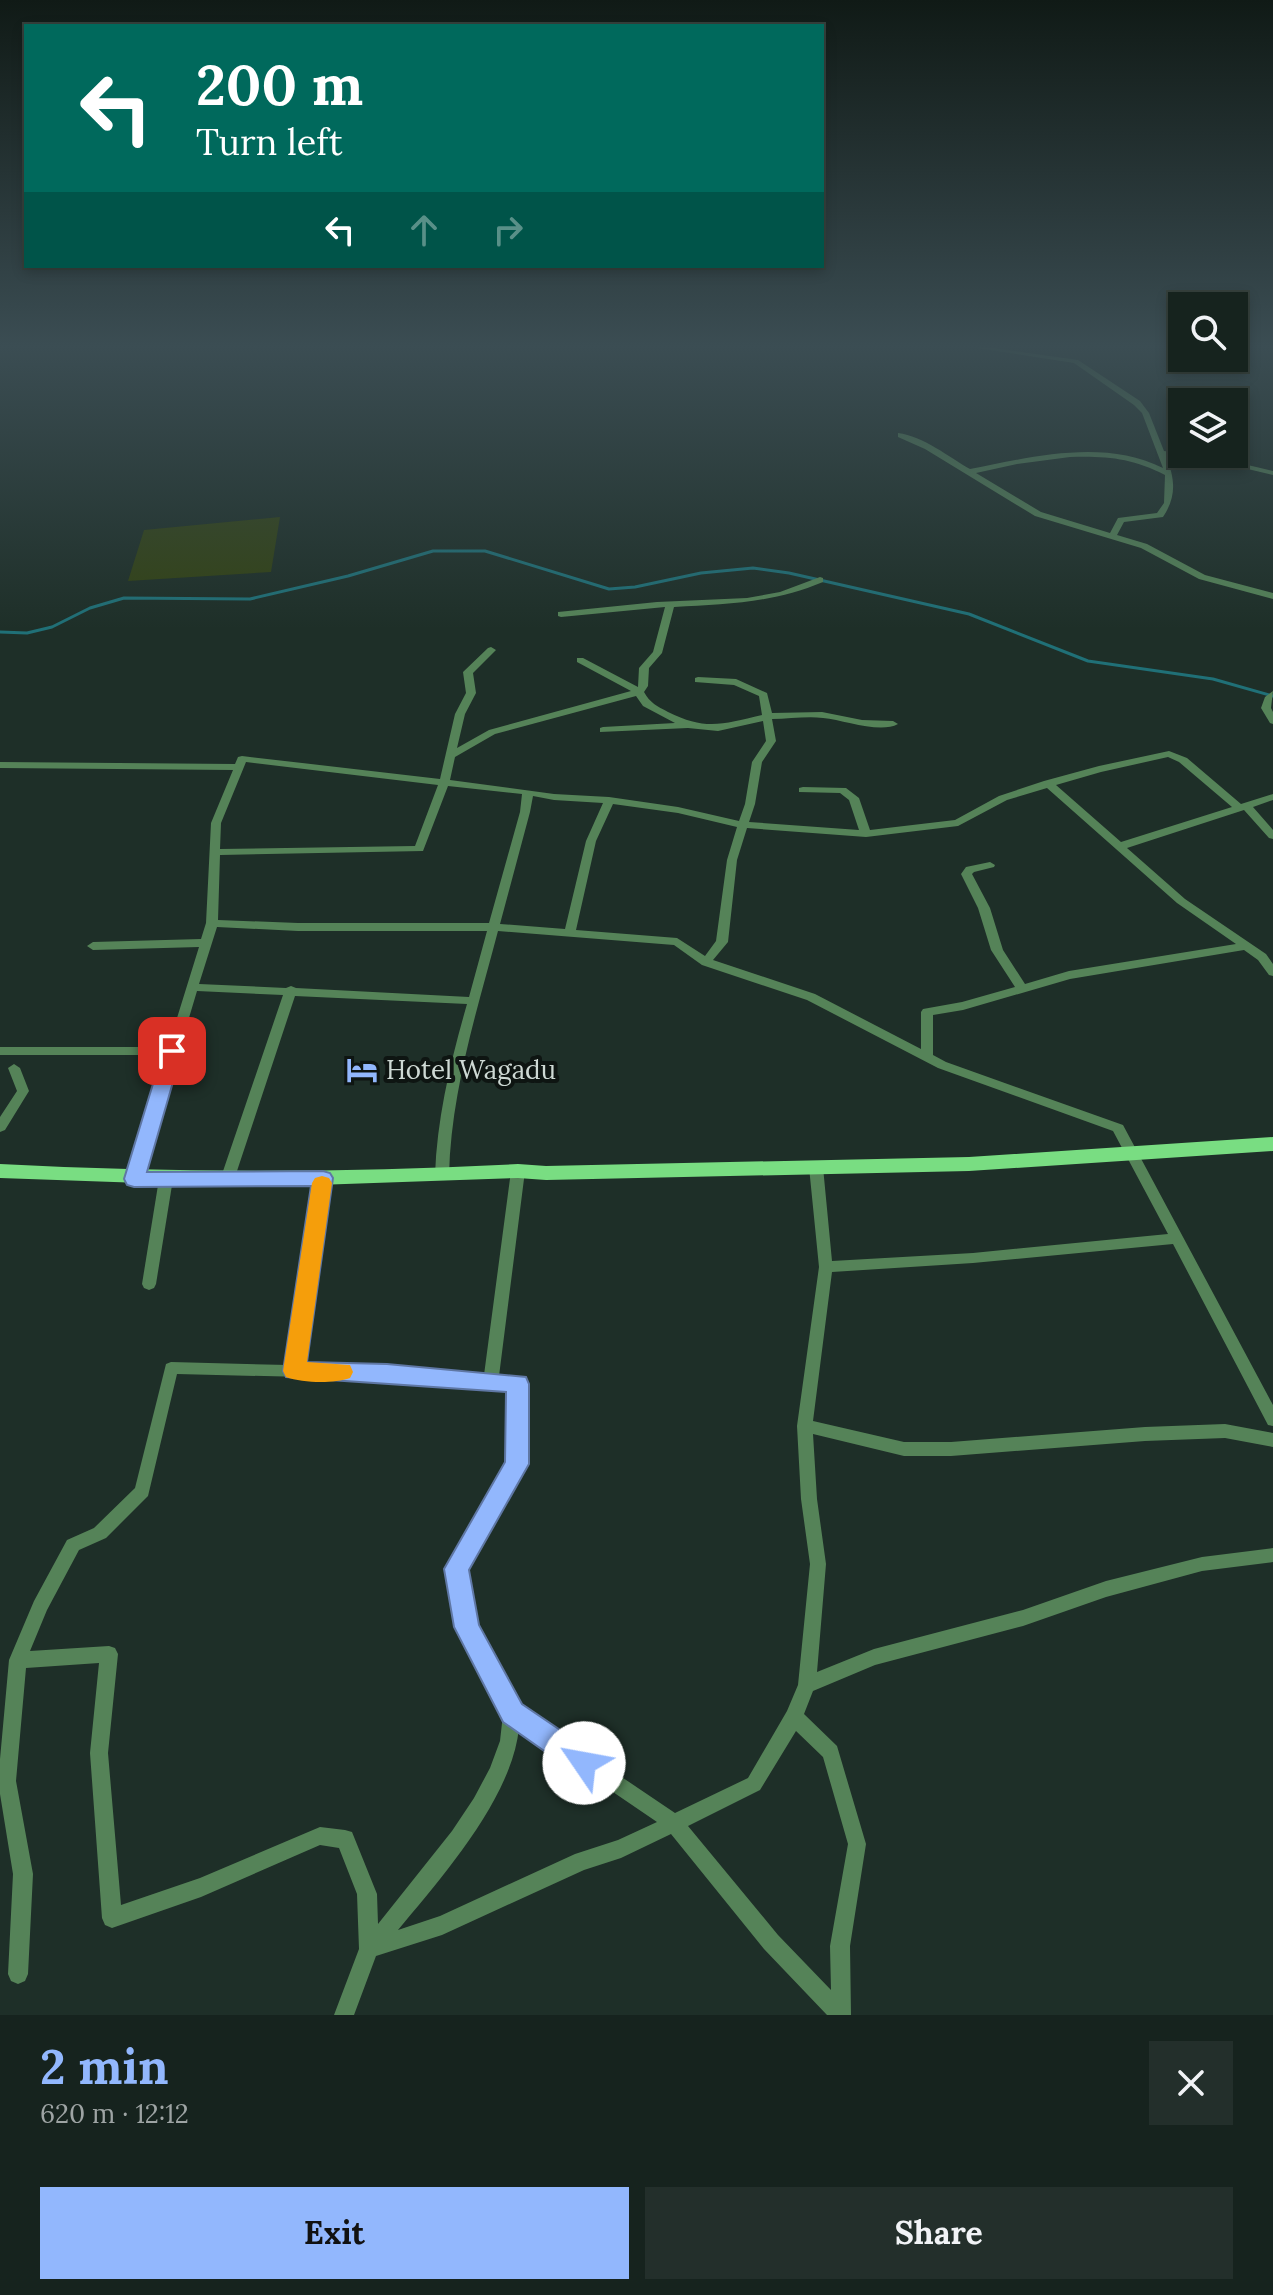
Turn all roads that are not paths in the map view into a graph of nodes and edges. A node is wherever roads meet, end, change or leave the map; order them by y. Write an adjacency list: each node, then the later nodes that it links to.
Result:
1 (915, 441): 4 (street)
2 (1157, 441): 3 (street)
3 (1162, 453): 5 (street); 6 (street)
4 (968, 472): 6 (street); 7 (street)
5 (1273, 473)
6 (1169, 474): 7 (street)
7 (1113, 536): 9 (street)
8 (820, 580): 10 (street)
9 (1273, 596)
10 (670, 604): 11 (street); 15 (street)
11 (561, 614)
12 (491, 650): 22 (street)
13 (580, 660): 15 (street)
14 (698, 680): 17 (street)
15 (639, 692): 20 (street); 22 (street)
16 (1273, 694): 18 (street)
17 (770, 716): 19 (street); 20 (street); 32 (street)
18 (1273, 721)
19 (893, 724)
20 (688, 725): 21 (street)
21 (603, 730)
22 (450, 756): 25 (street)
23 (0, 765): 24 (street)
24 (238, 767): 25 (street); 36 (street)
25 (444, 782): 28 (street); 36 (street)
26 (1048, 783): 31 (street); 33 (street); 35 (street)
27 (803, 790): 33 (street)
28 (528, 792): 30 (street); 39 (street)
29 (1273, 797): 31 (street)
30 (609, 800): 32 (street); 40 (street)
31 (1242, 807): 34 (street); 35 (street)
32 (743, 825): 33 (street); 44 (street)
33 (866, 834)
34 (1273, 836)
35 (1118, 847): 43 (street)
36 (215, 852): 38 (street)
37 (990, 865): 47 (street)
38 (212, 923): 39 (street); 41 (street)
39 (495, 927): 40 (street); 49 (street)
40 (570, 933): 44 (street)
41 (205, 943): 42 (street); 46 (street)
42 (93, 946)
43 (1246, 946): 45 (street); 47 (street)
44 (706, 962): 52 (street)
45 (1273, 972)
46 (192, 987): 48 (street); 51 (street)
47 (1022, 989): 52 (street)
48 (291, 990): 49 (street); 64 (street)
49 (475, 1001): 60 (street)
50 (0, 1051): 51 (street)
51 (172, 1051): 62 (street)
52 (927, 1057): 56 (street)
53 (14, 1068): 54 (street)
54 (0, 1127)
55 (1273, 1144): 56 (main road)
56 (1132, 1154): 57 (main road); 65 (street)
57 (816, 1167): 59 (main road); 66 (street)
58 (0, 1171): 62 (main road)
59 (518, 1171): 60 (main road); 69 (street)
60 (442, 1175): 61 (main road)
61 (323, 1178): 64 (main road); 68 (street)
62 (134, 1179): 63 (main road)
63 (166, 1179): 64 (main road); 67 (street)
64 (227, 1180)
65 (1175, 1239): 66 (street); 70 (street)
66 (826, 1267): 71 (street)
67 (149, 1284)
68 (294, 1371): 69 (street); 74 (street)
69 (491, 1381): 76 (street)
70 (1273, 1420)
71 (805, 1426): 72 (street); 75 (street)
72 (1273, 1440)
73 (1273, 1555): 75 (street)
74 (18, 1660): 79 (street); 80 (street)
75 (807, 1685): 77 (street)
76 (512, 1713): 78 (street); 79 (street)
77 (794, 1717): 78 (street); 82 (street)
78 (673, 1822): 79 (street); 82 (street)
79 (369, 1949): 81 (street)
80 (18, 1974)
81 (344, 2015)
82 (841, 2015)

